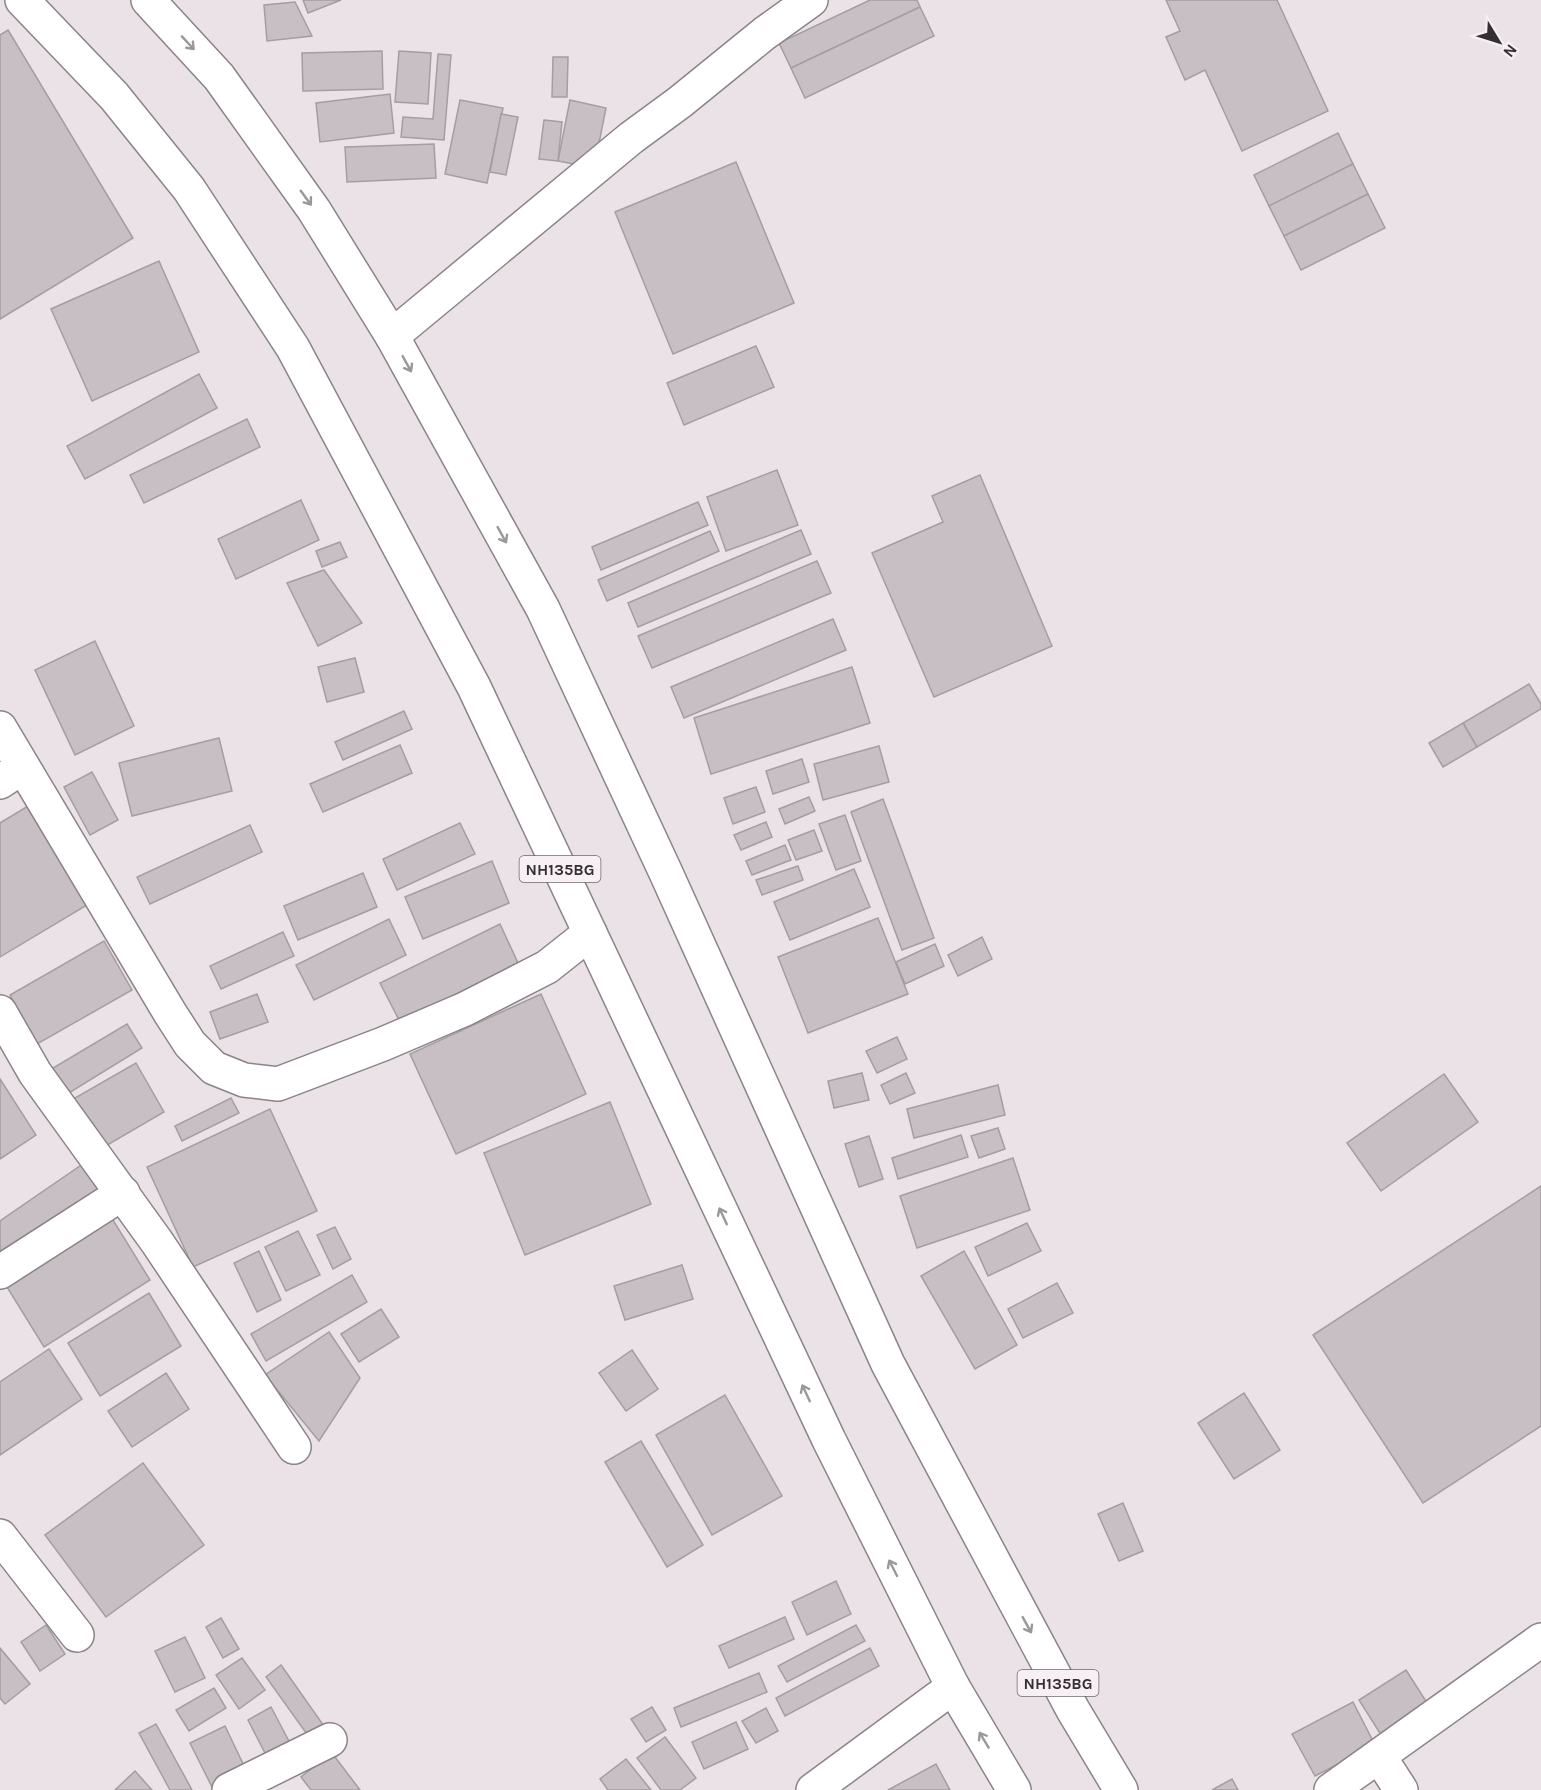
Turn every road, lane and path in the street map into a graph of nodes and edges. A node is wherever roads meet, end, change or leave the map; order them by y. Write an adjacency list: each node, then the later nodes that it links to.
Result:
1 (22, 0): 7 (main road, NH135BG)
2 (148, 0): 4 (main road, NH135BG, one-way to 4)
3 (812, 0): 4 (main road)
4 (392, 336): 21 (main road, NH135BG, one-way to 21)
5 (0, 728): 6 (main road)
6 (12, 775): 7 (main road)
7 (590, 933): 15 (main road, NH135BG, one-way to 7)
8 (0, 1012): 9 (main road)
9 (123, 1193): 10 (main road); 11 (main road)
10 (0, 1272)
11 (294, 1447)
12 (0, 1536): 13 (main road)
13 (77, 1635)
14 (1541, 1640): 17 (main road)
15 (953, 1687): 19 (main road); 20 (main road, NH135BG, one-way to 15)
16 (330, 1740): 18 (main road)
17 (1379, 1756): 22 (main road); 23 (main road)
18 (229, 1790)
19 (813, 1790)
20 (1014, 1790)
21 (1121, 1790)
22 (1331, 1790)
23 (1401, 1790)

